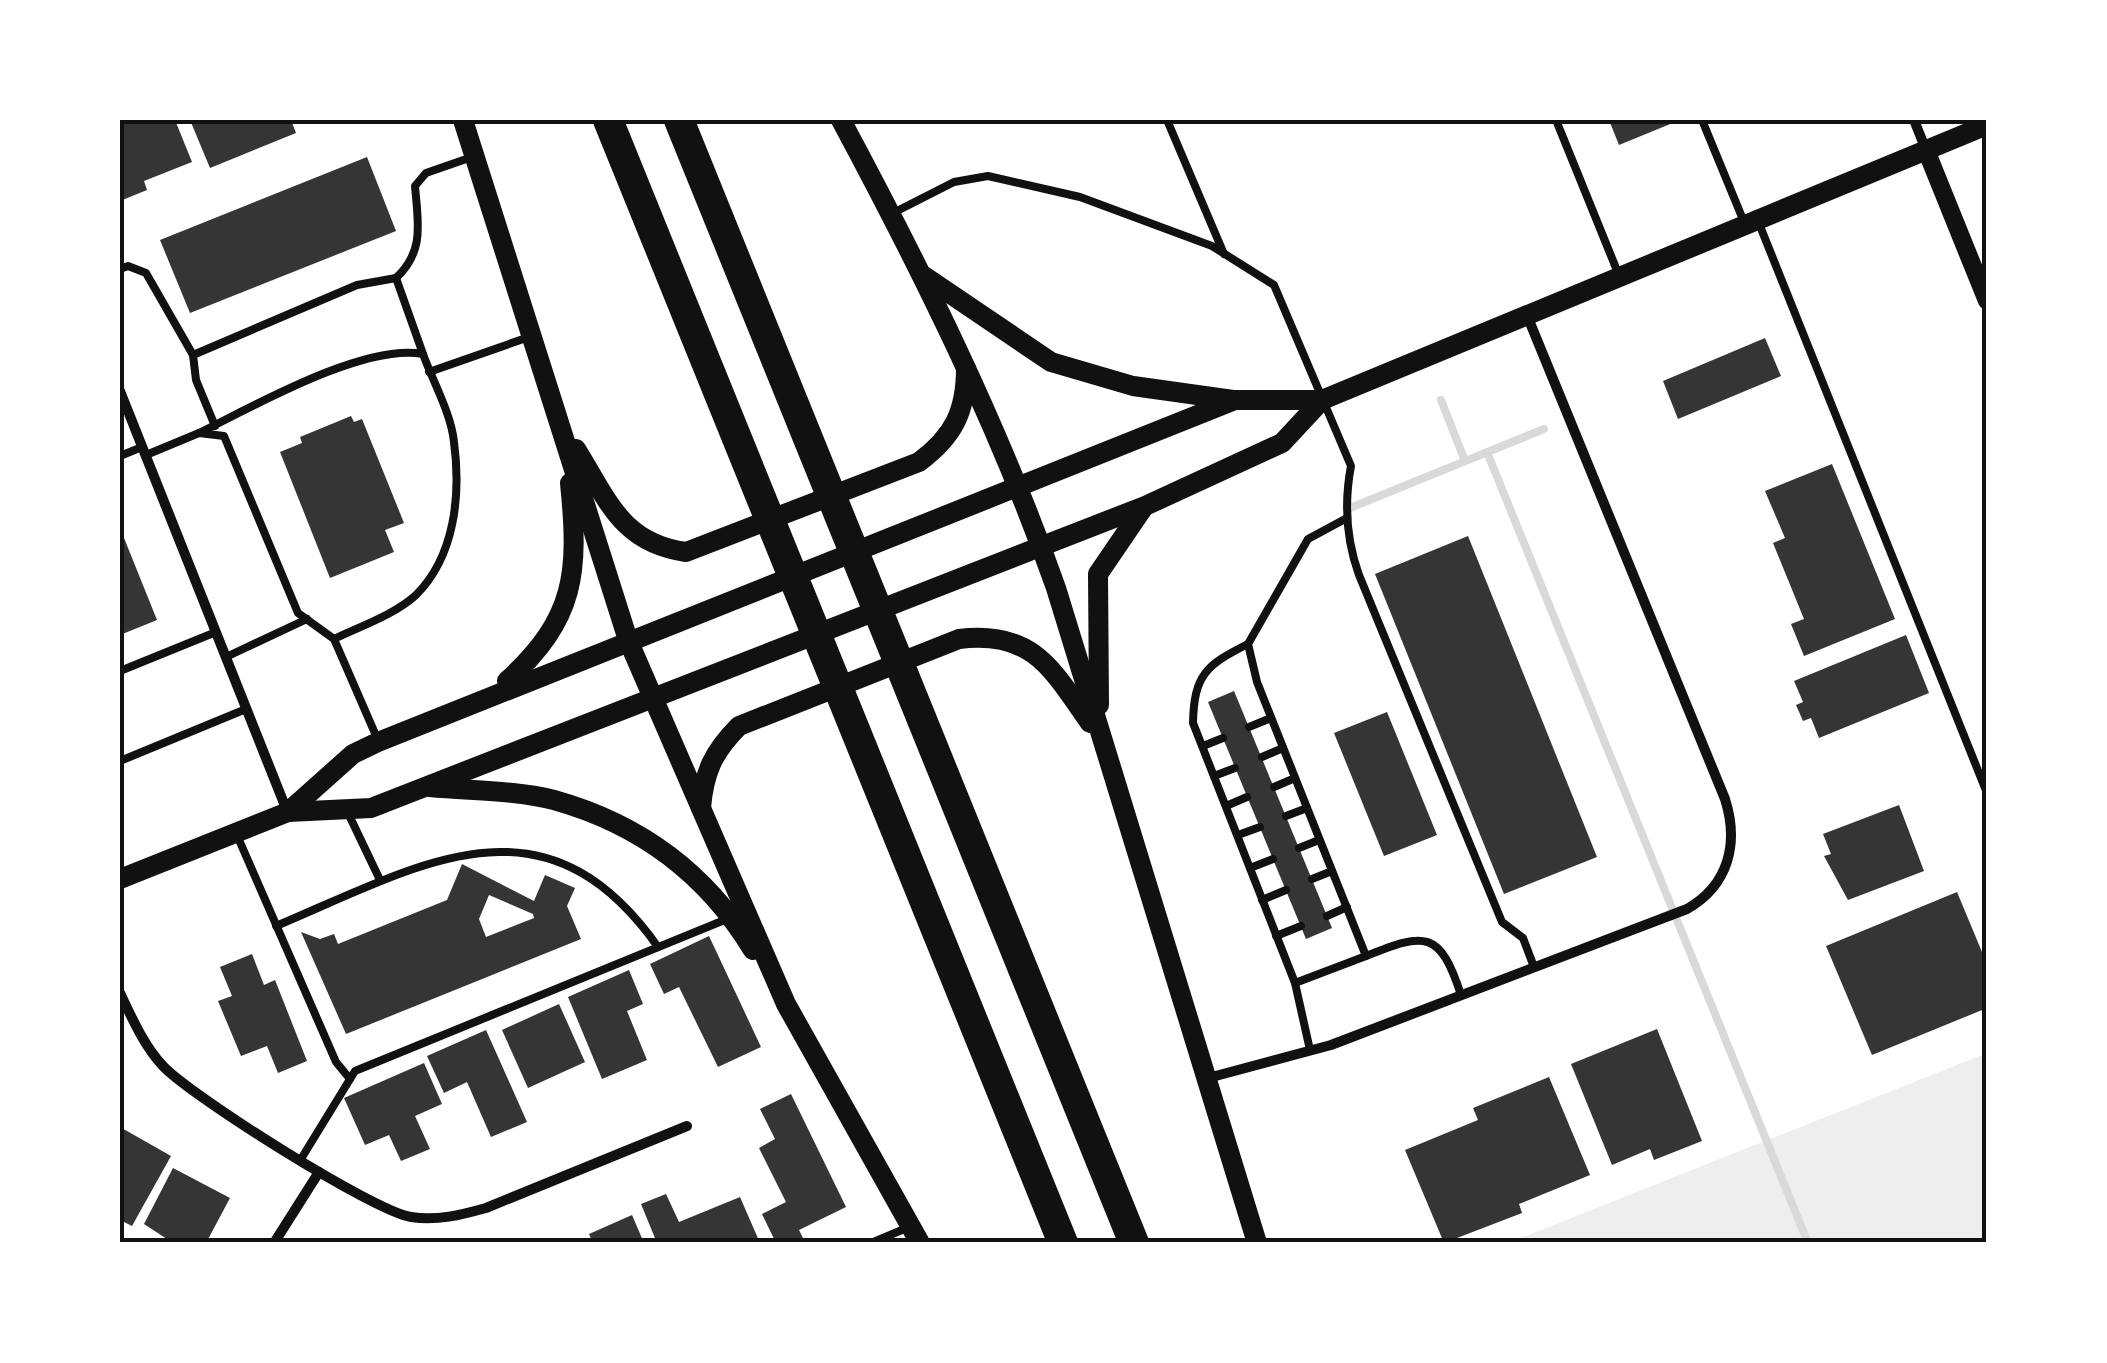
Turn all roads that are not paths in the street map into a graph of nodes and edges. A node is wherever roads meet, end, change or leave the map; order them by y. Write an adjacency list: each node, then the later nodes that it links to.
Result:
1 (463, 120): 11 (main road)
2 (608, 120): 105 (highway)
3 (679, 120): 106 (highway)
4 (841, 120): 12 (main road)
5 (1168, 120): 14 (lane)
6 (1556, 120): 16 (lane)
7 (1702, 120): 13 (lane)
8 (1914, 120): 10 (street)
9 (1987, 125): 10 (main road)
10 (1926, 150): 13 (main road); 19 (street)
11 (475, 156): 18 (lane); 21 (main road)
12 (891, 214): 14 (lane); 17 (main road)
13 (1751, 221): 16 (main road); 62 (lane)
14 (1224, 254): 28 (lane)
15 (120, 269): 23 (lane)
16 (1619, 275): 20 (main road)
17 (924, 276): 24 (main road); 27 (main road)
18 (396, 278): 22 (lane); 23 (lane)
19 (1987, 302)
20 (1526, 313): 28 (main road); 91 (street)
21 (534, 336): 25 (lane); 30 (main road)
22 (423, 354): 25 (lane); 29 (lane)
23 (192, 355): 29 (lane)
24 (966, 364): 30 (main road); 34 (main road)
25 (430, 372): 40 (lane)
26 (120, 391): 32 (street)
27 (1235, 400): 28 (main road); 34 (main road)
28 (1322, 400): 35 (main road); 36 (lane)
29 (214, 426): 31 (lane)
30 (562, 426): 41 (main road); 45 (main road)
31 (199, 434): 32 (lane); 38 (lane)
32 (144, 451): 33 (lane); 39 (street)
33 (120, 456)
34 (1019, 485): 37 (main road); 41 (main road)
35 (1144, 506): 37 (main road); 50 (main road)
36 (1347, 518): 42 (lane); 91 (lane)
37 (1040, 545): 46 (main road); 50 (main road)
38 (307, 620): 40 (lane); 43 (lane)
39 (216, 632): 43 (street); 44 (lane)
40 (334, 639): 52 (lane)
41 (628, 640): 45 (main road); 46 (main road)
42 (1248, 644): 48 (lane); 53 (lane)
43 (226, 657): 47 (street)
44 (120, 671)
45 (495, 692): 52 (main road)
46 (651, 696): 60 (main road); 67 (main road)
47 (246, 710): 56 (lane); 68 (street)
48 (1271, 718): 49 (lane); 54 (lane)
49 (1249, 727)
50 (1100, 737): 67 (main road); 97 (main road)
51 (1222, 738): 53 (lane)
52 (378, 742): 68 (main road)
53 (1202, 746): 58 (lane)
54 (1283, 748): 55 (lane); 59 (lane)
55 (1262, 757)
56 (120, 761)
57 (1236, 768): 58 (lane)
58 (1214, 776): 64 (lane)
59 (1295, 778): 61 (lane); 65 (lane)
60 (423, 787): 66 (main road); 85 (main road)
61 (1274, 787)
62 (1987, 793)
63 (1247, 797): 64 (lane)
64 (1226, 806): 72 (lane)
65 (1307, 808): 69 (lane); 73 (lane)
66 (346, 810): 68 (main road); 80 (lane)
67 (700, 811): 95 (main road)
68 (288, 812): 71 (main road)
69 (1286, 816)
70 (1260, 827): 72 (lane)
71 (236, 833): 79 (main road); 86 (lane)
72 (1238, 836): 76 (lane)
73 (1319, 840): 74 (lane); 77 (lane)
74 (1299, 848)
75 (1273, 858): 76 (lane)
76 (1250, 868): 82 (lane)
77 (1332, 871): 78 (lane); 83 (lane)
78 (1312, 879)
79 (120, 880)
80 (380, 880): 86 (lane); 89 (lane)
81 (1286, 890): 82 (lane)
82 (1262, 900): 88 (lane)
83 (1346, 908): 84 (lane); 90 (lane)
84 (1327, 916)
85 (731, 918): 89 (lane); 95 (main road)
86 (276, 926): 98 (lane)
87 (1301, 926): 88 (lane)
88 (1276, 936): 92 (lane)
89 (658, 947): 98 (lane)
90 (1366, 956): 92 (lane); 94 (lane)
91 (1534, 967): 94 (street)
92 (1295, 983): 96 (lane)
93 (120, 993): 100 (street)
94 (1460, 995): 96 (street)
95 (786, 1004): 102 (main road)
96 (1310, 1050): 97 (street)
97 (1208, 1078): 107 (main road)
98 (350, 1079): 100 (lane)
99 (687, 1126): 101 (street)
100 (301, 1159): 101 (street)
101 (319, 1172): 103 (street)
102 (916, 1235): 104 (lane)
103 (274, 1243)
104 (872, 1243)
105 (1063, 1243)
106 (1134, 1243)
107 (1257, 1243)

